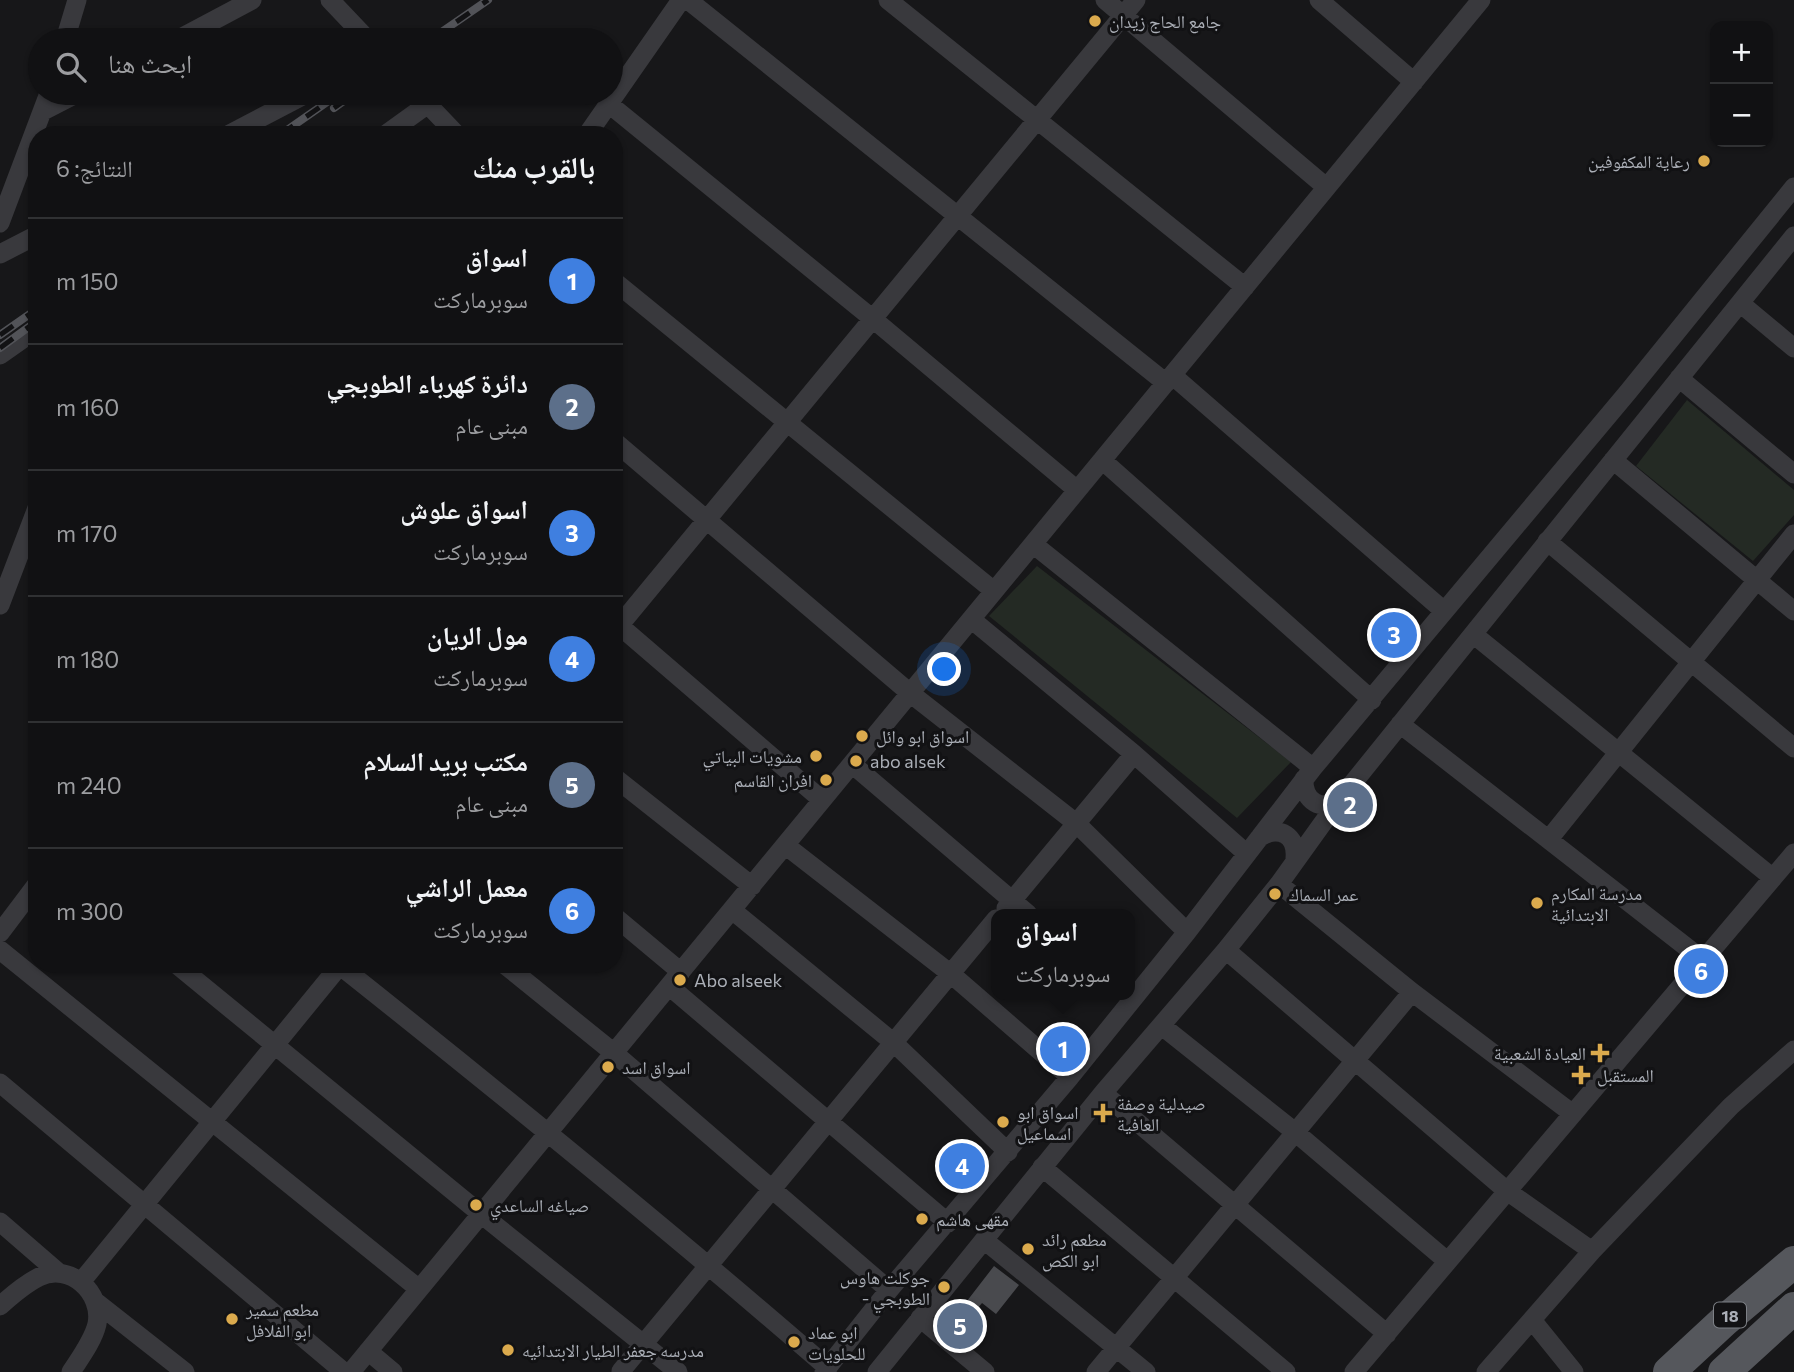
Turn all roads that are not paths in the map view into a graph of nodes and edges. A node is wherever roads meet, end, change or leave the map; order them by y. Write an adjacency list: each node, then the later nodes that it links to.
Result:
1 (77, 0): 11 (street)
2 (253, 0): 12 (street)
3 (330, 0): 13 (street)
4 (681, 0): 15 (street)
5 (688, 0): 31 (street)
6 (888, 0): 22 (street)
7 (1105, 0): 10 (street)
8 (1319, 0): 14 (street)
9 (1481, 0): 14 (street)
10 (1130, 7): 22 (street); 29 (street)
11 (69, 28)
12 (200, 28)
13 (357, 28)
14 (1414, 82): 29 (street)
15 (623, 83)
16 (45, 105): 23 (street)
17 (285, 105): 24 (street)
18 (416, 105): 25 (street)
19 (429, 105): 26 (street)
20 (607, 105): 27 (street)
21 (609, 105): 39 (street)
22 (1037, 120): 31 (street); 36 (street)
23 (37, 126)
24 (245, 126)
25 (394, 126)
26 (449, 126)
27 (593, 126)
28 (28, 149): 32 (street)
29 (1326, 187): 36 (street)
30 (1794, 187): 49 (street)
31 (958, 215): 39 (street); 44 (street)
32 (0, 223)
33 (1794, 236): 38 (street)
34 (28, 240): 35 (street)
35 (0, 254)
36 (1245, 287): 44 (street)
37 (623, 288): 45 (street)
38 (1740, 303): 41 (street); 43 (street)
39 (873, 319): 45 (street); 52 (street)
40 (28, 336): 42 (street)
41 (1794, 348)
42 (0, 355)
43 (1679, 378): 48 (street); 50 (street)
44 (1169, 379): 47 (street); 61 (street)
45 (788, 422): 53 (street); 59 (street)
46 (623, 450): 53 (street)
47 (1102, 460): 52 (street); 69 (street)
48 (1613, 460): 51 (street); 58 (street)
49 (1569, 461): 51 (street); 61 (street)
50 (1794, 474)
51 (1595, 482): 56 (street)
52 (1077, 490): 57 (street)
53 (707, 520): 63 (street); 68 (street)
54 (28, 532): 60 (street)
55 (1794, 534): 58 (street)
56 (1548, 541): 66 (street); 67 (street)
57 (1033, 544): 59 (street); 75 (street)
58 (1757, 580): 62 (street); 67 (street)
59 (994, 591): 64 (street)
60 (0, 605)
61 (1444, 611): 69 (street)
62 (1794, 611)
63 (623, 618)
64 (971, 619): 68 (street); 73 (street)
65 (623, 632): 78 (street)
66 (1473, 634): 70 (street); 72 (street)
67 (1691, 662): 71 (street); 72 (street)
68 (910, 693): 74 (street); 79 (street)
69 (1372, 700): 75 (street)
70 (1400, 724): 77 (street); 81 (street)
71 (1794, 748)
72 (1618, 752): 81 (street); 86 (street)
73 (1134, 754): 79 (street); 84 (street)
74 (852, 764): 78 (street); 90 (street)
75 (1309, 774): 77 (street); 80 (street)
76 (623, 784): 88 (street)
77 (1340, 799): 85 (street)
78 (822, 800): 82 (street)
79 (1076, 823): 90 (street); 95 (street)
80 (1260, 836): 84 (street); 85 (street)
81 (1549, 839): 99 (street)
82 (785, 845): 88 (street); 106 (street)
83 (1794, 853): 86 (street)
84 (1247, 854): 95 (street)
85 (1296, 858): 87 (street)
86 (1773, 878): 99 (street)
87 (1279, 884): 98 (street); 109 (street)
88 (752, 886): 92 (street)
89 (28, 892): 91 (street)
90 (1007, 907)
91 (8, 910): 96 (street)
92 (732, 910): 107 (street); 112 (street)
93 (623, 925): 107 (street)
94 (991, 925): 106 (street)
95 (1187, 932): 108 (street)
96 (0, 933)
97 (0, 950): 100 (street)
98 (1226, 950): 111 (street); 116 (street)
99 (1703, 960): 120 (street)
100 (28, 973)
101 (28, 973): 121 (street)
102 (187, 973): 113 (street)
103 (333, 973): 113 (street)
104 (350, 973): 123 (street)
105 (515, 973): 115 (street)
106 (951, 974): 112 (street); 117 (street)
107 (675, 979): 115 (street); 122 (street)
108 (1135, 984)
109 (1412, 992): 116 (street); 120 (street)
110 (1118, 1001): 117 (street)
111 (1162, 1026): 119 (street); 124 (street)
112 (894, 1043): 122 (street); 125 (street)
113 (274, 1045): 121 (street); 131 (street)
114 (1794, 1050): 135 (street)
115 (614, 1053): 123 (street); 127 (street)
116 (1355, 1061): 124 (street); 128 (street)
117 (1070, 1077): 125 (street)
118 (0, 1083): 129 (street)
119 (1102, 1093): 126 (street); 130 (street)
120 (1573, 1114): 128 (street)
121 (211, 1122): 129 (street); 142 (street)
122 (828, 1122): 127 (street); 133 (street)
123 (549, 1132): 131 (street); 138 (street)
124 (1295, 1132): 130 (street); 136 (street)
125 (1008, 1152): 133 (street)
126 (1042, 1167): 134 (street); 140 (street)
127 (772, 1190): 138 (street); 143 (street)
128 (1507, 1191): 135 (street); 136 (street)
129 (143, 1204): 141 (street); 157 (street)
130 (1235, 1205): 140 (street); 149 (street)
131 (481, 1214): 142 (street); 150 (street)
132 (0, 1222): 139 (street)
133 (948, 1223): 143 (street)
134 (984, 1240): 147 (street); 151 (street)
135 (1591, 1251): 148 (street)
136 (1447, 1261): 149 (street)
137 (1794, 1262): 169 (main road, 18)
138 (709, 1265): 150 (street); 153 (street)
139 (60, 1273): 141 (street); 145 (street)
140 (1174, 1278): 151 (street); 165 (street)
141 (81, 1282): 144 (street)
142 (419, 1289): 152 (street)
143 (889, 1290): 153 (street)
144 (96, 1302): 155 (street); 156 (street)
145 (0, 1306)
146 (1794, 1308): 170 (main road, 18)
147 (920, 1318): 161 (street); 162 (street)
148 (1532, 1320): 167 (street); 168 (street)
149 (1387, 1334): 166 (street)
150 (644, 1344): 154 (street); 160 (street)
151 (1116, 1348): 163 (street); 164 (street)
152 (368, 1351): 158 (street); 159 (street)
153 (826, 1370)
154 (621, 1371)
155 (71, 1372)
156 (185, 1372)
157 (344, 1372)
158 (351, 1372)
159 (393, 1372)
160 (678, 1372)
161 (877, 1372)
162 (985, 1372)
163 (1096, 1372)
164 (1146, 1372)
165 (1286, 1372)
166 (1354, 1372)
167 (1486, 1372)
168 (1574, 1372)
169 (1669, 1372)
170 (1724, 1372)

